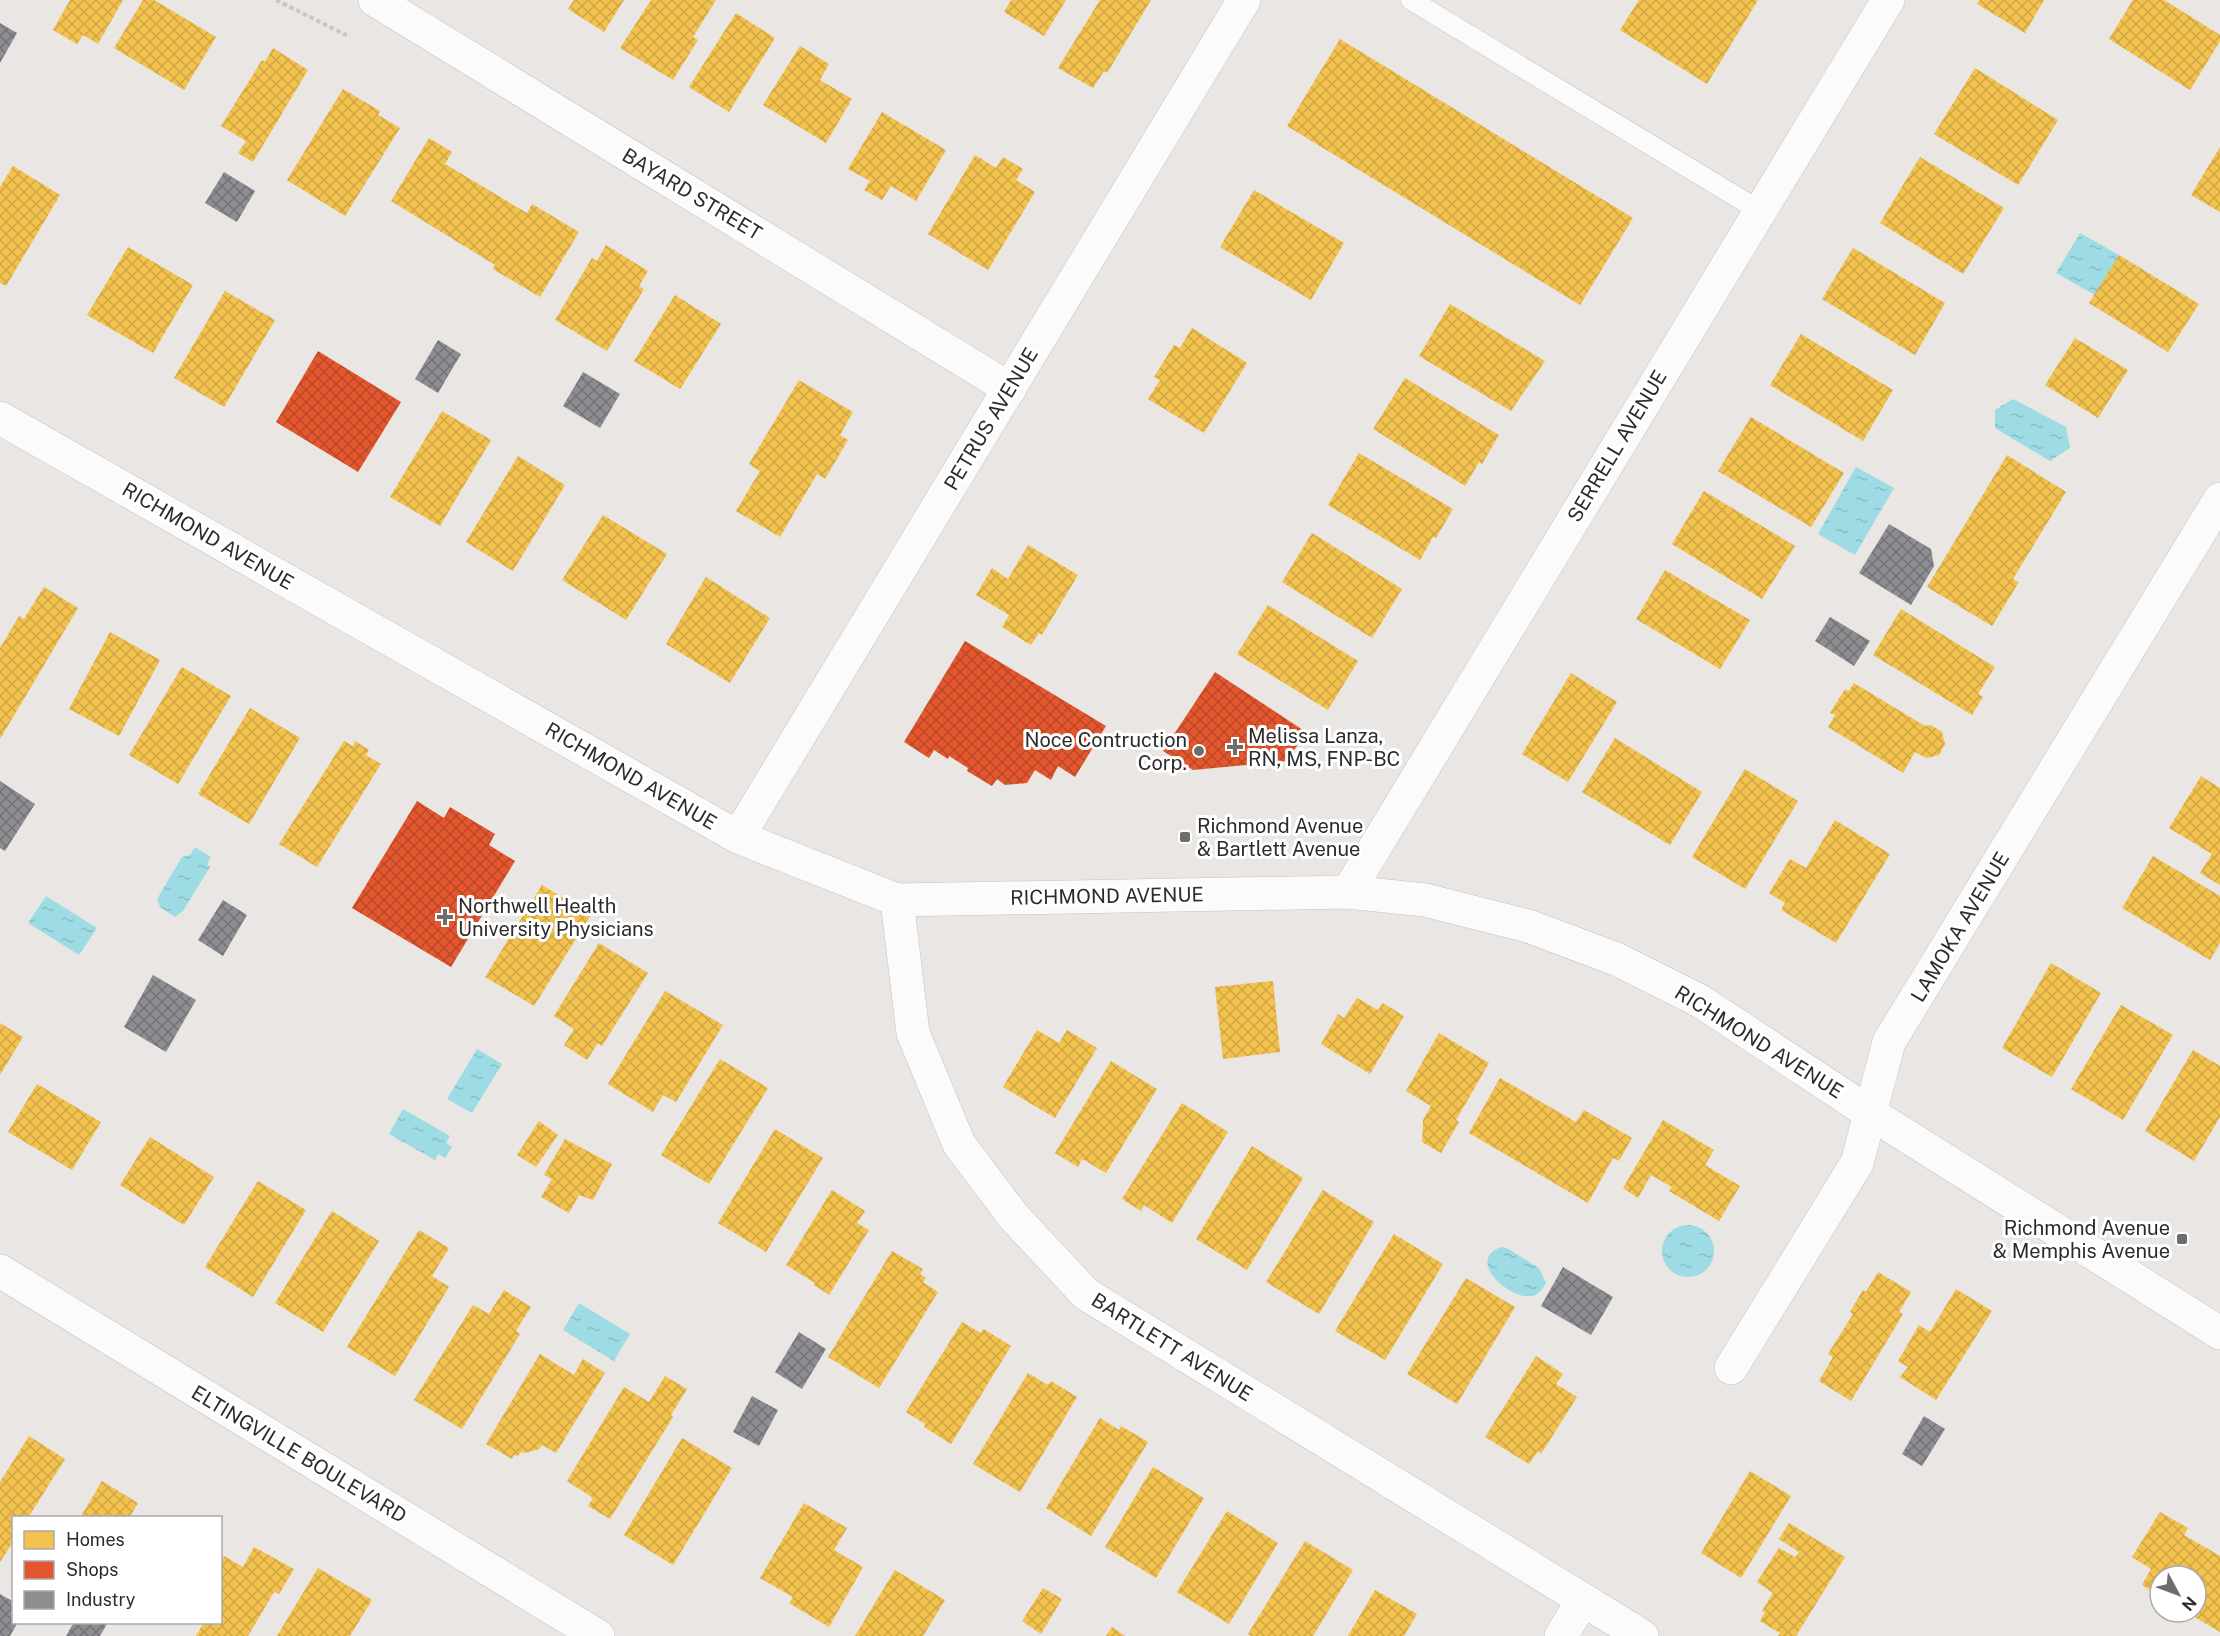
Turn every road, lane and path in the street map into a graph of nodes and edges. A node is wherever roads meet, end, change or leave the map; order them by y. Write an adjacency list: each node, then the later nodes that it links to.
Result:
1 (276, 0): 6 (path)
2 (375, 0): 8 (street, BAYARD STREET)
3 (1244, 0): 8 (street, PETRUS AVENUE)
4 (1411, 0): 7 (lane)
5 (1888, 0): 7 (street, SERRELL AVENUE)
6 (350, 37)
7 (1760, 211): 12 (street, SERRELL AVENUE)
8 (1010, 389): 11 (street, PETRUS AVENUE)
9 (0, 418): 11 (street, RICHMOND AVENUE)
10 (2220, 499): 14 (street, LAMOKA AVENUE)
11 (738, 837): 13 (street, RICHMOND AVENUE)
12 (1348, 892): 13 (street, RICHMOND AVENUE); 14 (street, RICHMOND AVENUE)
13 (897, 900): 18 (street, BARTLETT AVENUE)
14 (1870, 1113): 16 (street, RICHMOND AVENUE); 17 (street, LAMOKA AVENUE)
15 (0, 1271): 19 (street, ELTINGVILLE BOULEVARD)
16 (2220, 1333)
17 (1731, 1368)
18 (1583, 1600): 20 (street); 21 (street, BARTLETT AVENUE)
19 (598, 1636)
20 (1561, 1636)
21 (1642, 1636)

